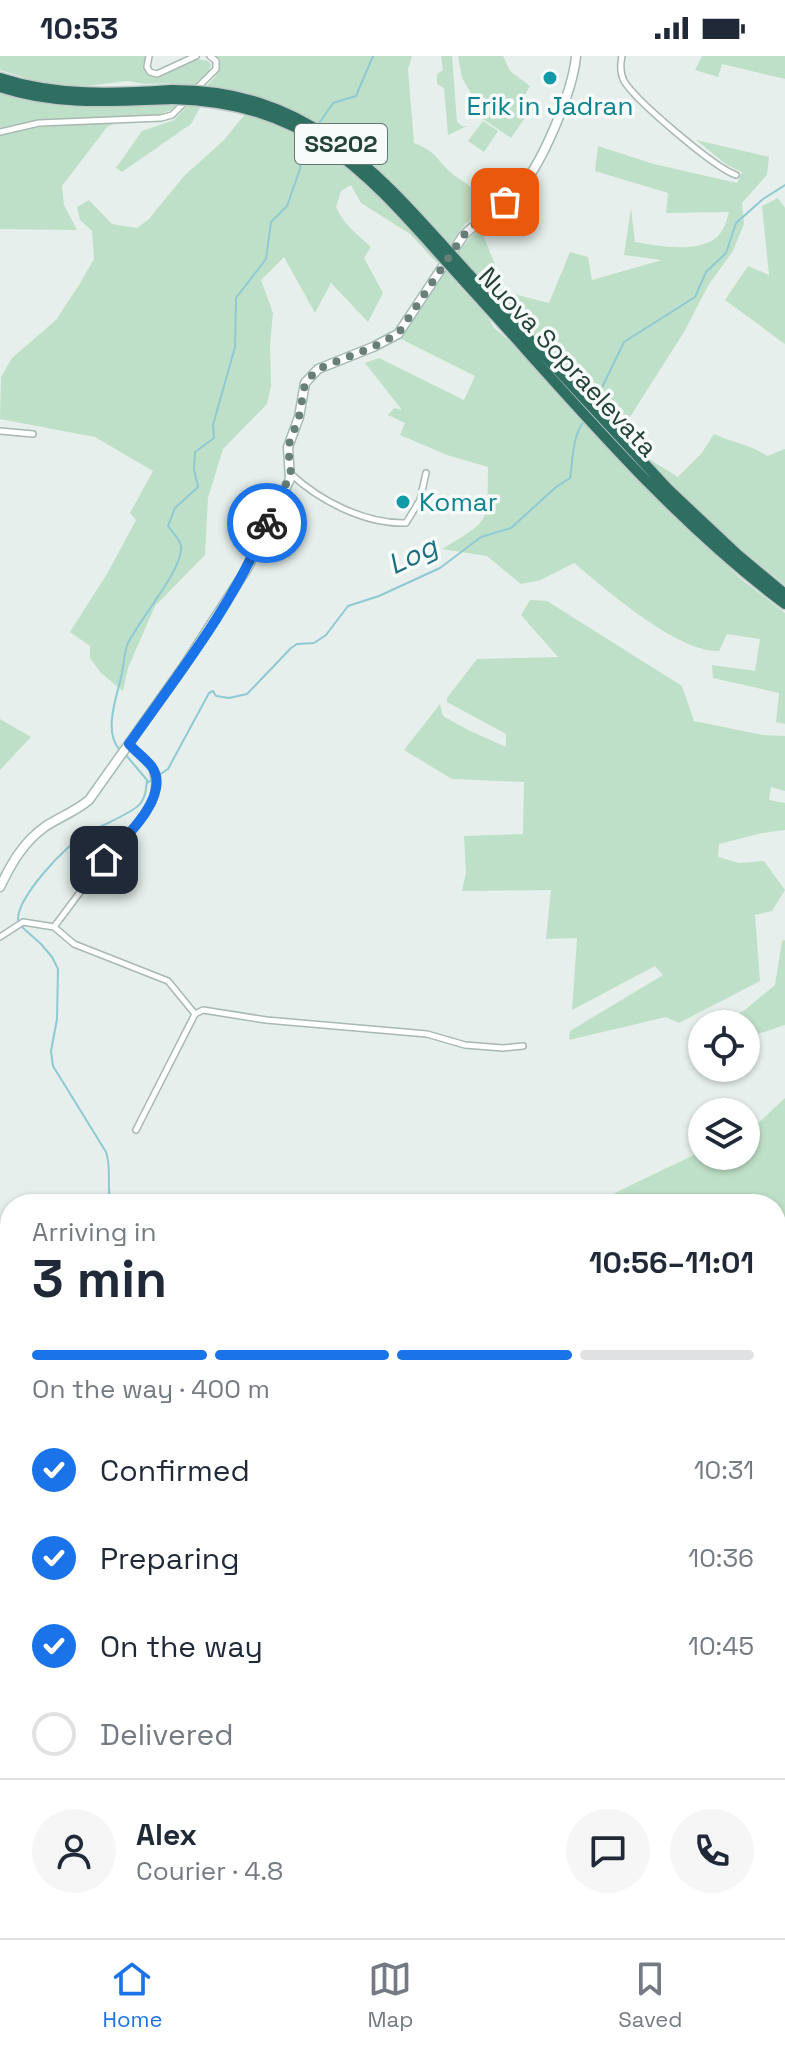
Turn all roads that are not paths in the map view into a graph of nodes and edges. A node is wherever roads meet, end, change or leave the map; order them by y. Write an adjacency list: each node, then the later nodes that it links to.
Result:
1 (149, 56): 2 (street)
2 (196, 56)
3 (210, 56): 9 (street)
4 (576, 56): 14 (street)
5 (622, 56): 10 (street)
6 (0, 78): 8 (highway, Nuova Sopraelevata / SS202)
7 (0, 87): 8 (highway, Nuova Sopraelevata / SS202)
8 (172, 95): 15 (highway, Nuova Sopraelevata / SS202, bridge)
9 (0, 132)
10 (736, 175)
11 (0, 431): 12 (street)
12 (33, 434)
13 (426, 473): 14 (street)
14 (291, 474): 18 (street)
15 (665, 491): 16 (highway, Nuova Sopraelevata / SS202); 17 (highway, Nuova Sopraelevata / SS202)
16 (785, 594)
17 (785, 604)
18 (129, 744): 19 (street); 20 (street)
19 (0, 887)
20 (54, 927): 21 (street); 22 (street)
21 (0, 937)
22 (195, 1014): 23 (street); 24 (street)
23 (523, 1046)
24 (136, 1130)

